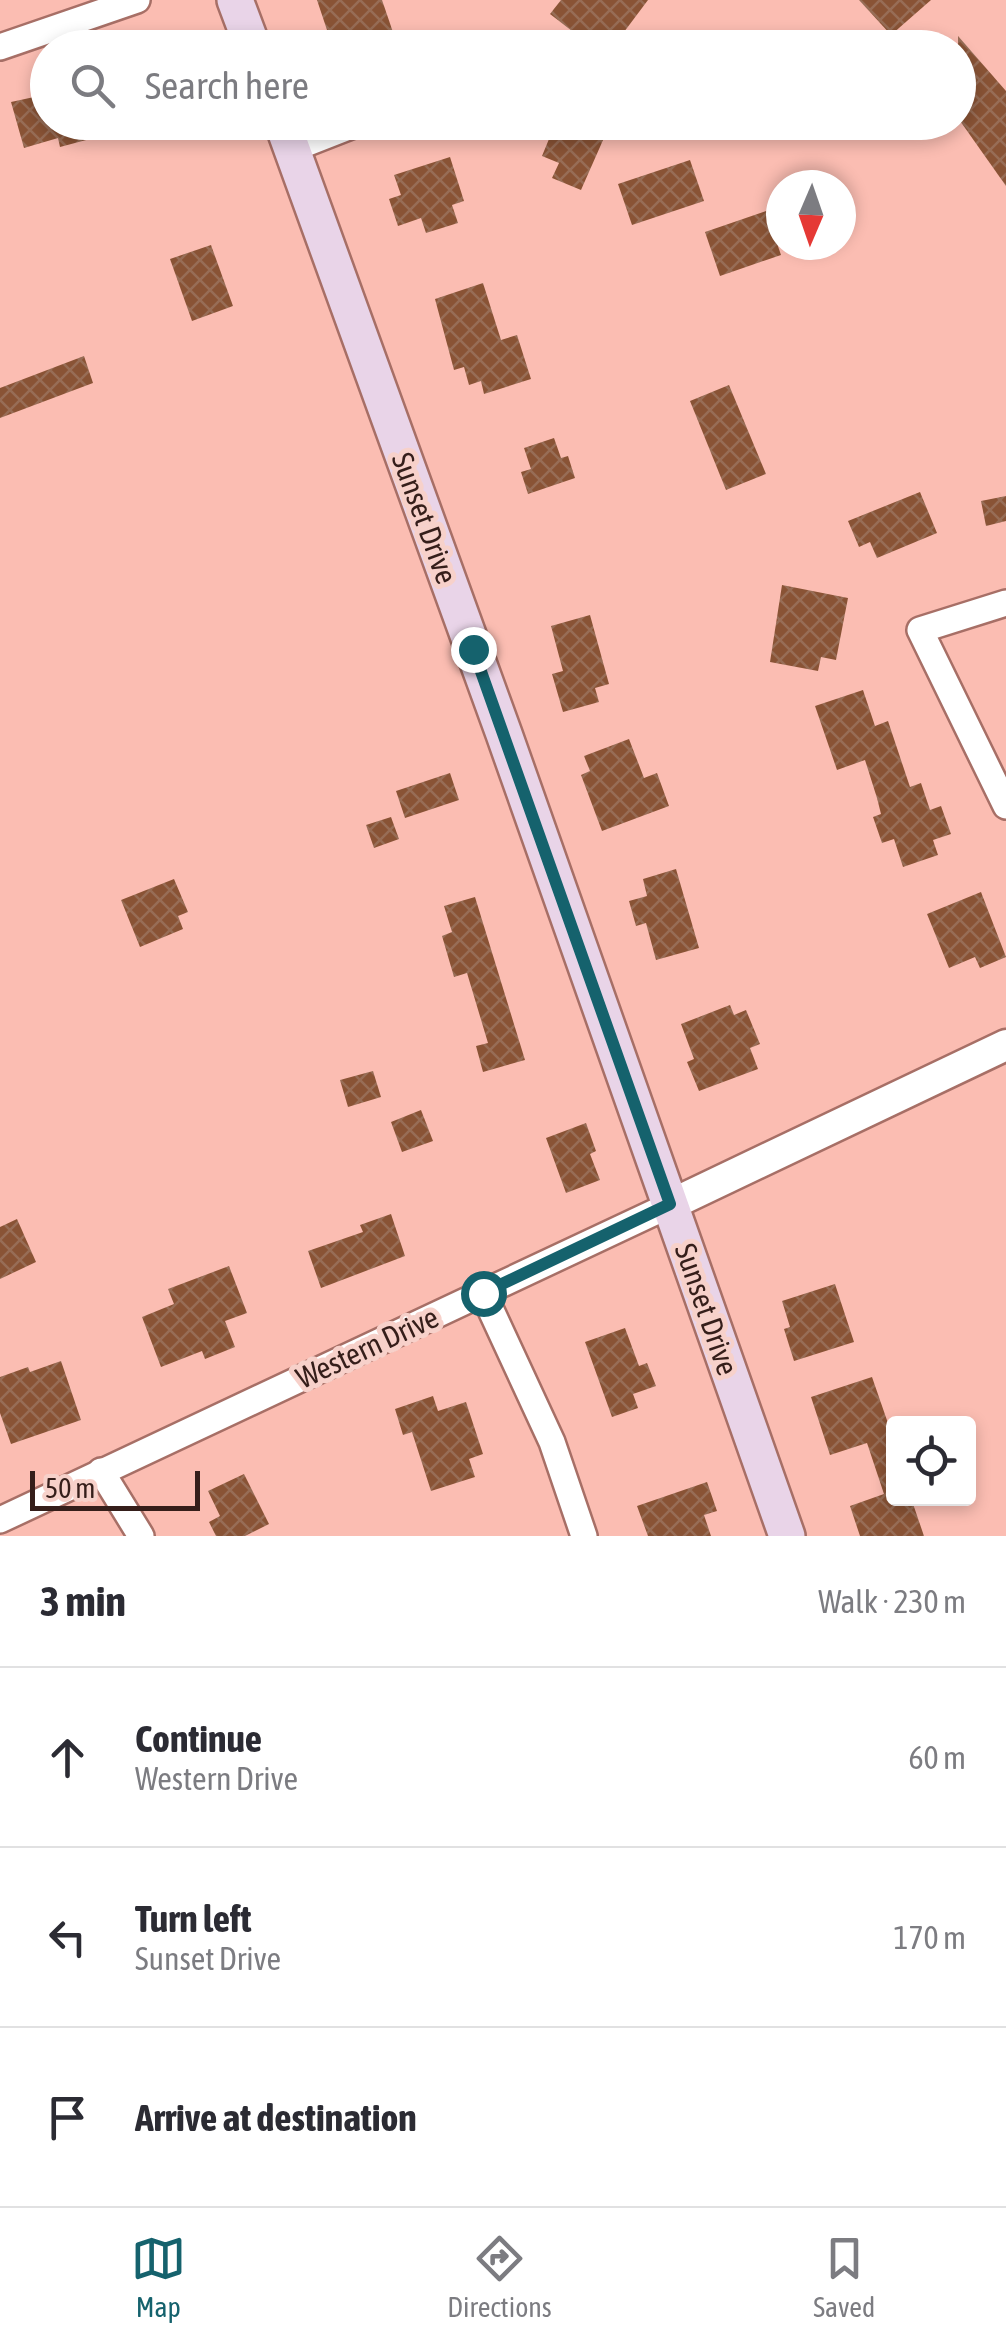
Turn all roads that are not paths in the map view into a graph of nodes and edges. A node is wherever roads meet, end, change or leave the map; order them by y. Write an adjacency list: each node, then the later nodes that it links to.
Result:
1 (137, 0): 3 (street)
2 (235, 0): 4 (main road)
3 (50, 30)
4 (246, 30)
5 (30, 37): 6 (street)
6 (0, 47)
7 (288, 140): 11 (main road, Sunset Drive)
8 (1006, 604): 9 (street)
9 (1006, 806)
10 (1006, 1045): 11 (street, Western Drive)
11 (670, 1204): 12 (street, Western Drive); 17 (main road, Sunset Drive)
12 (483, 1293): 13 (street, Western Drive); 16 (street)
13 (100, 1471): 14 (street, Western Drive); 15 (street)
14 (0, 1520)
15 (141, 1536)
16 (584, 1536)
17 (787, 1536)

